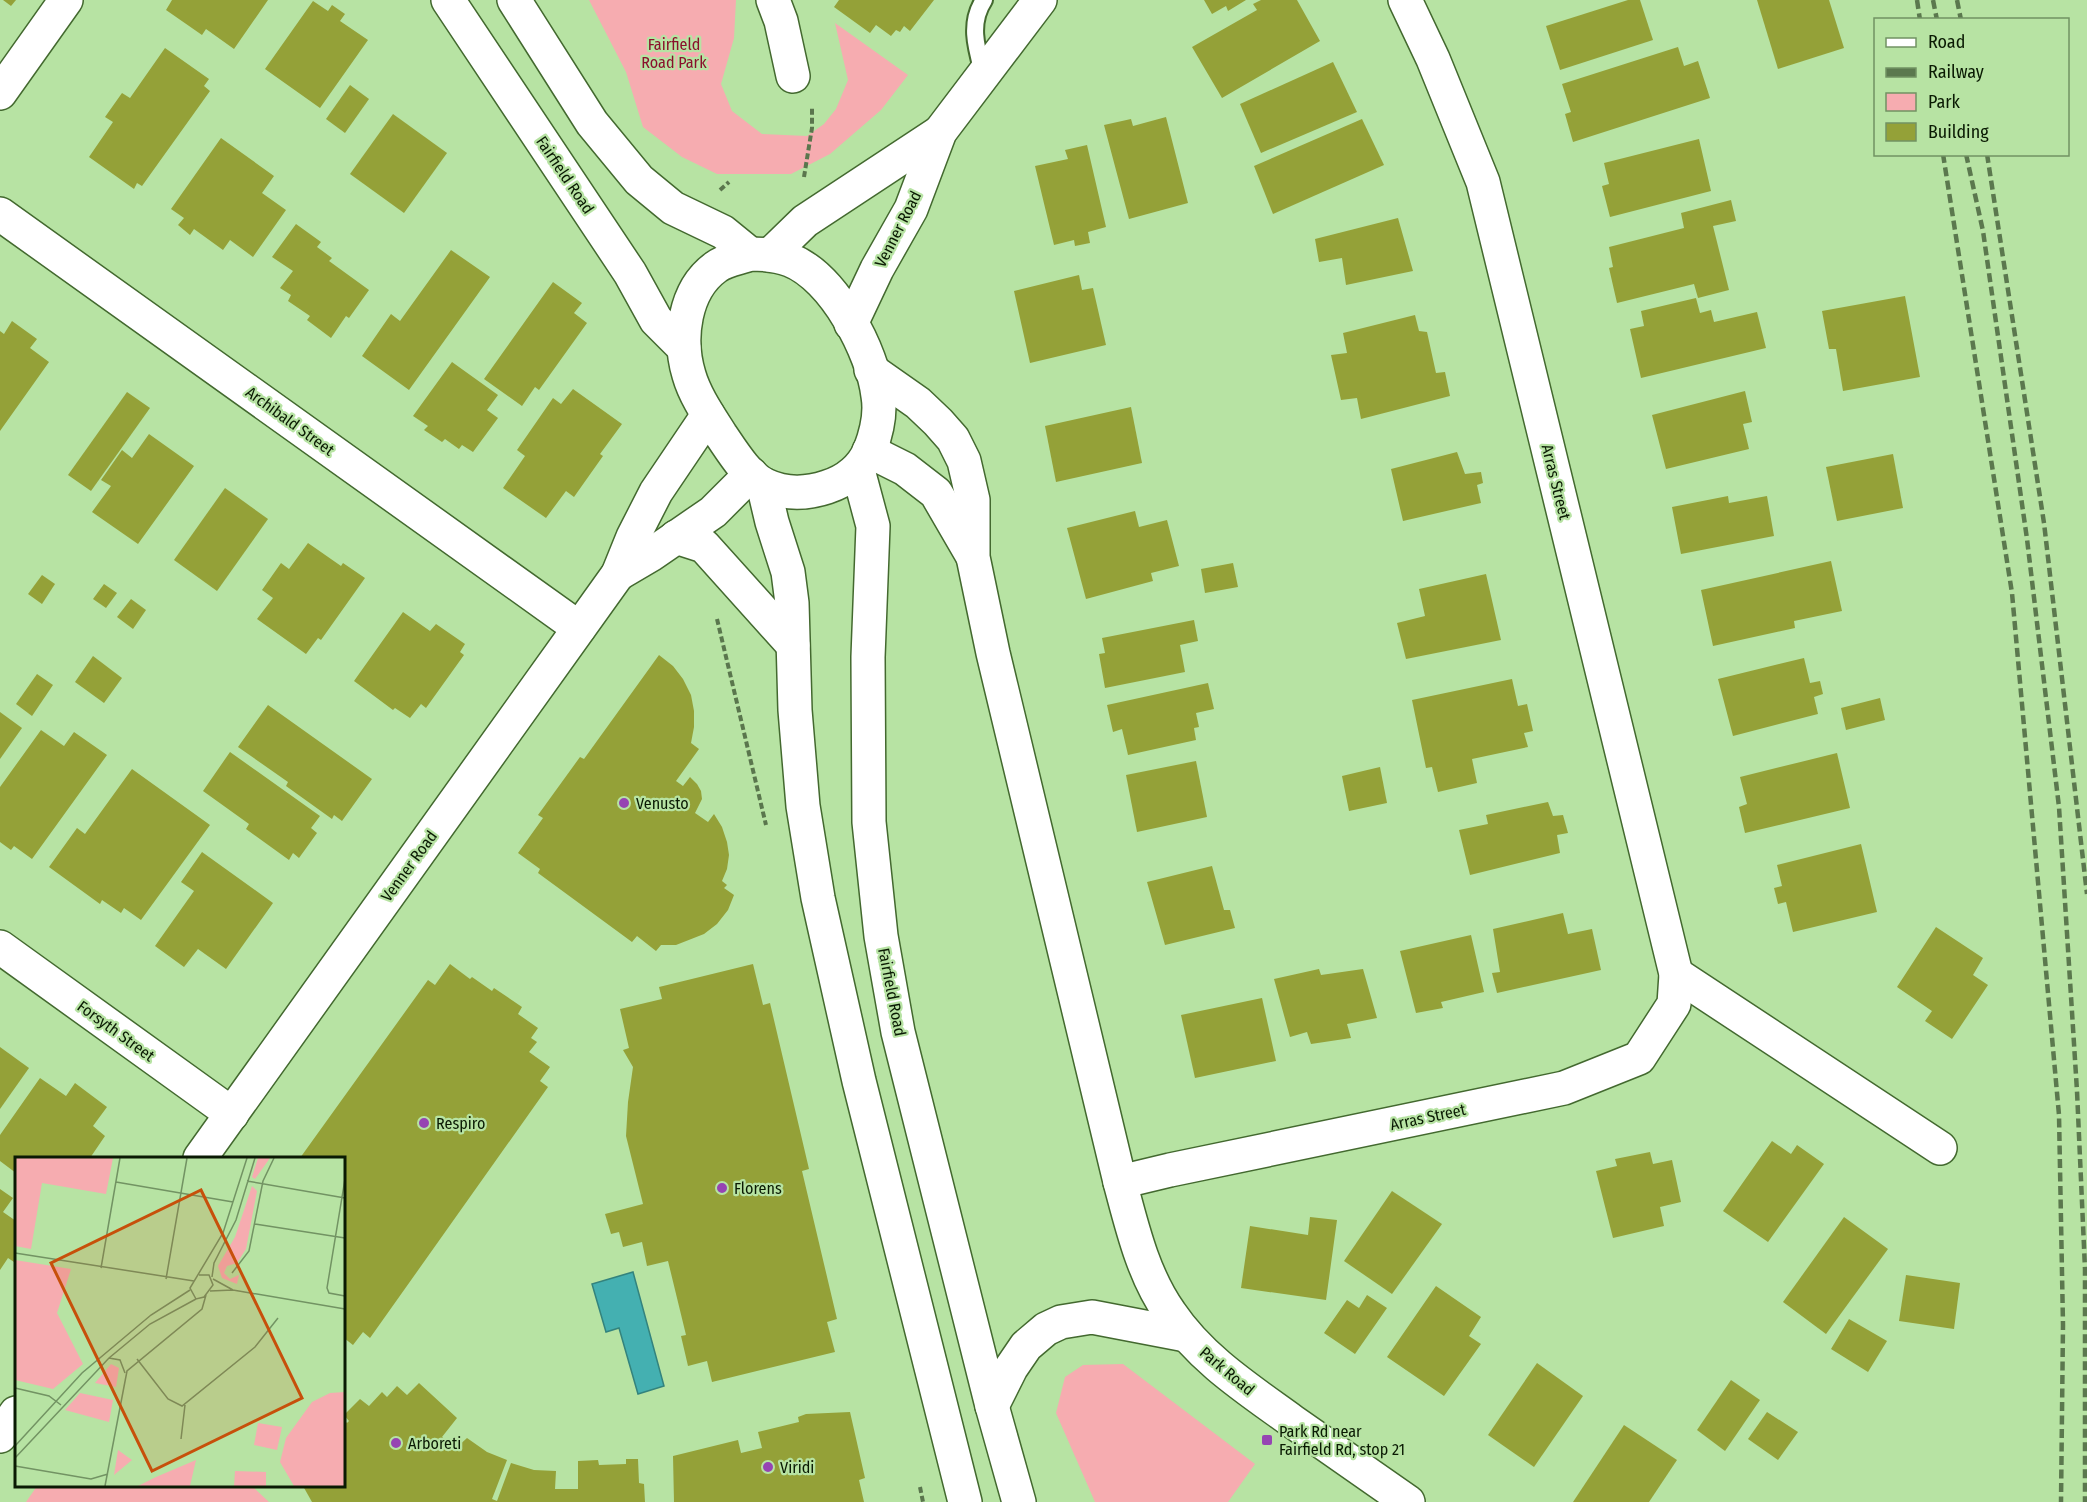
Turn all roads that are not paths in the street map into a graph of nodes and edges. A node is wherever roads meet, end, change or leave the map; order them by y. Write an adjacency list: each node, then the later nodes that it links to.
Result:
1 (66, 0): 10 (street)
2 (448, 0): 15 (street, Fairfield Road)
3 (514, 0): 13 (street)
4 (774, 0): 8 (street)
5 (984, 0): 9 (lane)
6 (1040, 0): 9 (street, Venner Road)
7 (1404, 0): 26 (street, Arras Street)
8 (794, 76)
9 (984, 76): 11 (street, Venner Road)
10 (0, 93)
11 (940, 132): 13 (street, Venner Road); 14 (street, Venner Road)
12 (0, 213): 23 (street, Archibald Street)
13 (760, 254): 14 (street); 15 (street)
14 (852, 324): 16 (street)
15 (684, 348): 17 (street)
16 (871, 370): 18 (street); 21 (street)
17 (708, 415): 19 (street); 22 (street, Venner Road)
18 (864, 460): 19 (street); 21 (street); 32 (street, Fairfield Road)
19 (757, 479): 20 (street, Venner Road); 24 (street)
20 (676, 537): 22 (street, Venner Road); 24 (street)
21 (973, 557): 30 (street)
22 (618, 574): 23 (street, Venner Road)
23 (579, 628): 27 (street, Venner Road)
24 (793, 645): 35 (street)
25 (0, 948): 27 (street, Forsyth Street)
26 (1676, 974): 28 (street); 30 (street, Arras Street)
27 (232, 1114): 29 (street, Venner Road)
28 (1940, 1148)
29 (201, 1157)
30 (1120, 1182): 31 (street, Park Road)
31 (1186, 1335): 32 (street); 37 (street, Park Road)
32 (992, 1406): 36 (street, Fairfield Road)
33 (15, 1414): 34 (street)
34 (0, 1436)
35 (965, 1502)
36 (1019, 1502)
37 (1408, 1502)

